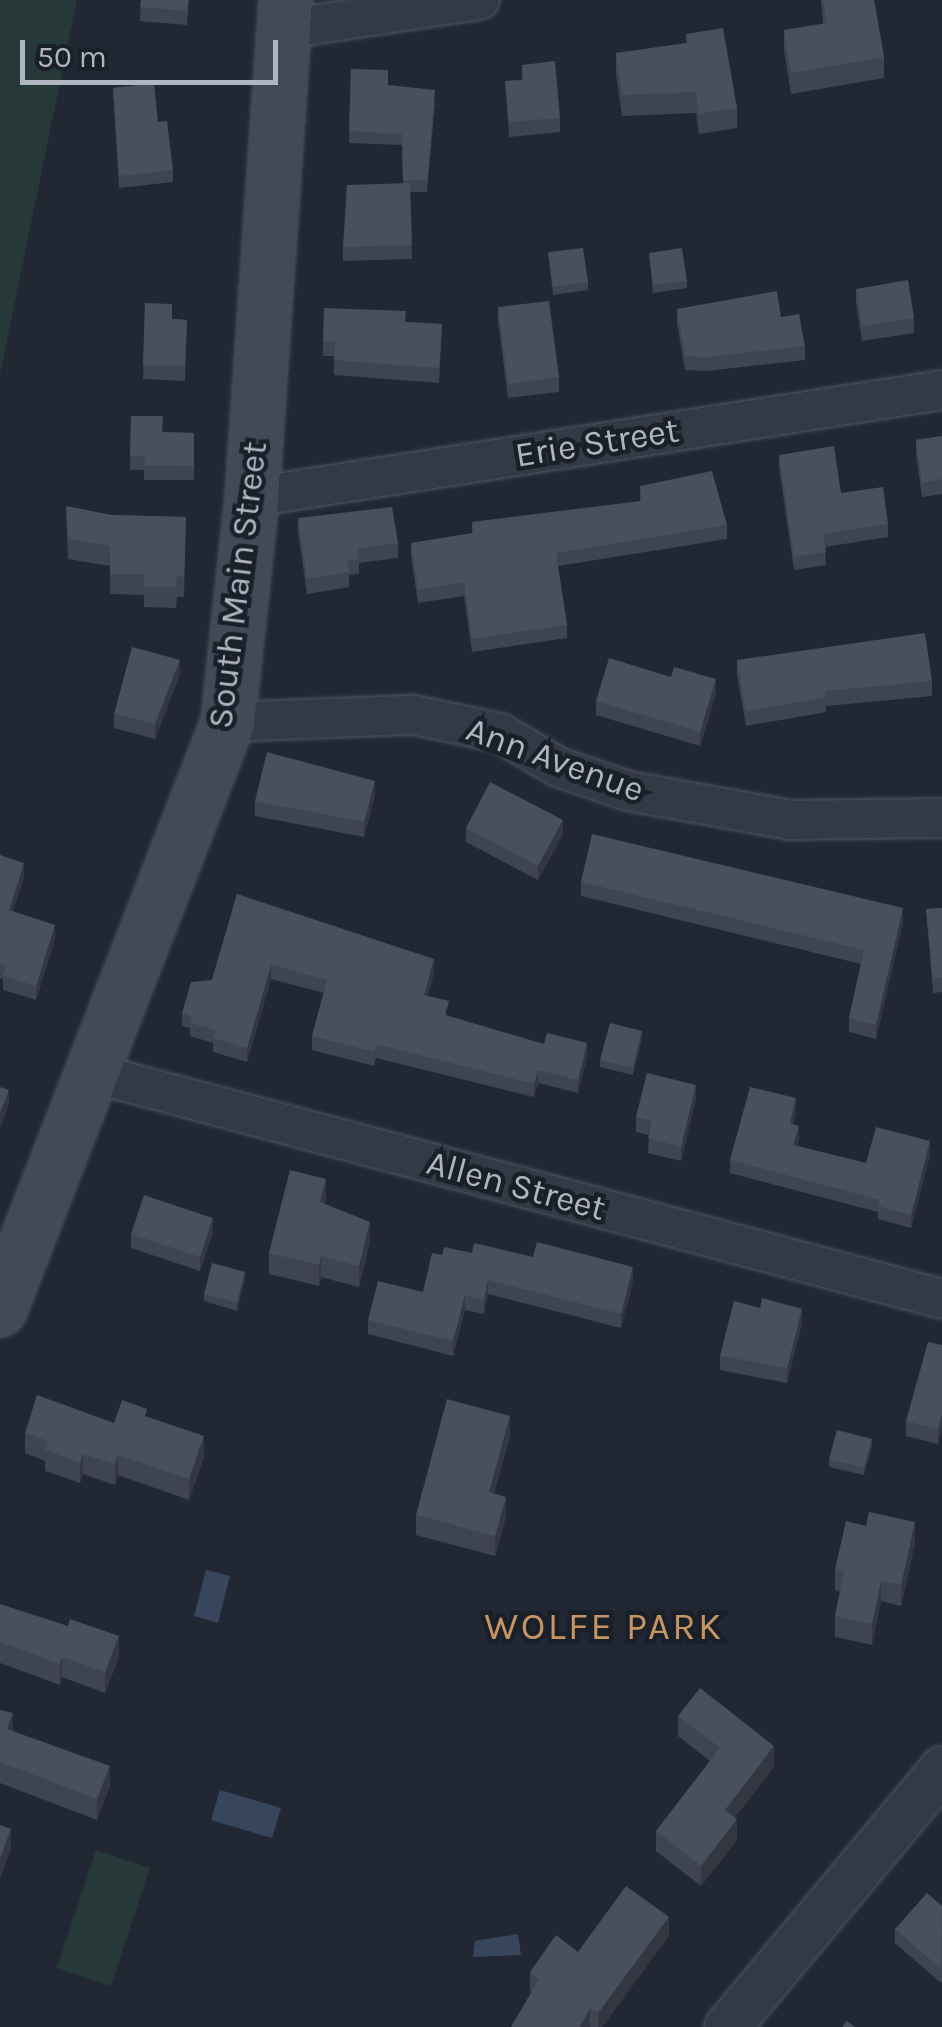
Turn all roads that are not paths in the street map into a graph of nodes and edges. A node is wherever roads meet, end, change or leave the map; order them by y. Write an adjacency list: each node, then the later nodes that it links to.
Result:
1 (480, 0): 2 (street)
2 (286, 15): 4 (main road, South Main Street)
3 (942, 390): 4 (street, Erie Street)
4 (252, 497): 5 (main road, South Main Street)
5 (228, 722): 6 (street, Ann Avenue); 7 (main road, South Main Street)
6 (942, 818)
7 (90, 1072): 8 (street, Allen Street); 9 (main road, South Main Street)
8 (942, 1299)
9 (0, 1310)
10 (942, 1769): 11 (street)
11 (726, 2027)

